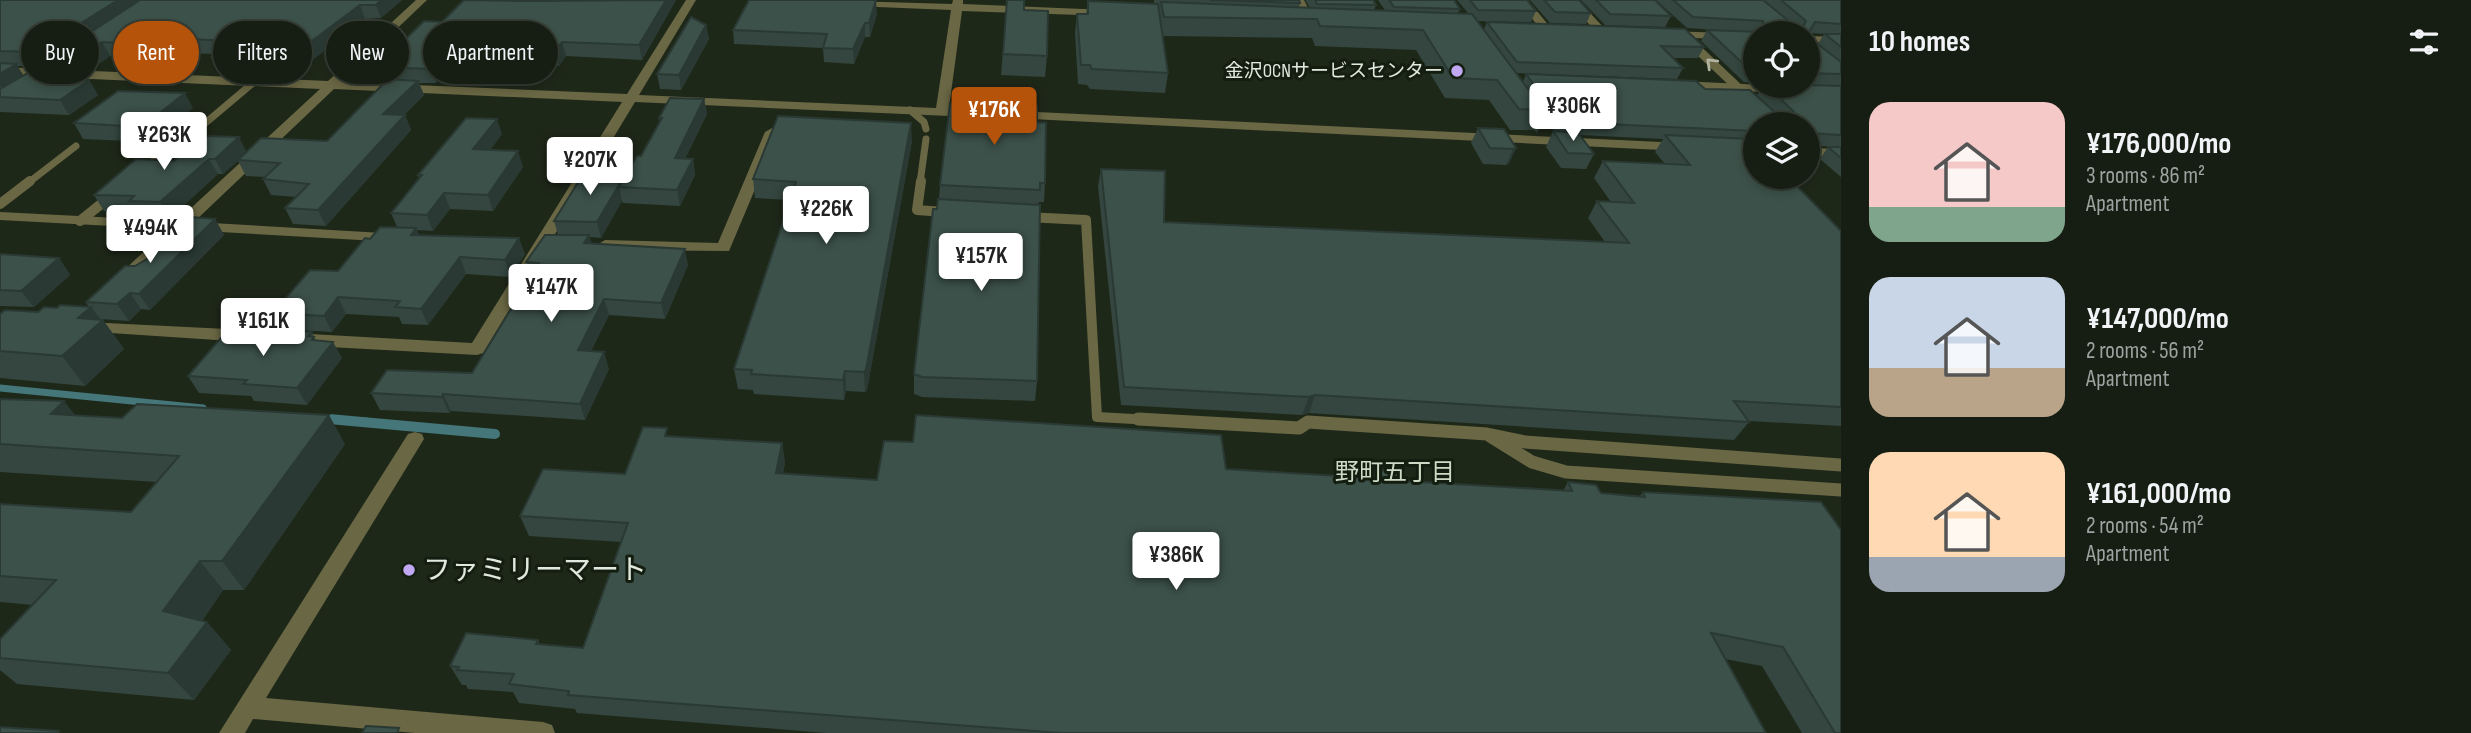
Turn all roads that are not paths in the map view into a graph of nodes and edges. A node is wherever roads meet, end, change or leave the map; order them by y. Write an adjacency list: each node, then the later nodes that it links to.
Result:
1 (422, 0): 33 (street)
2 (691, 0): 38 (street)
3 (1298, 0): 13 (street)
4 (1522, 0): 16 (street)
5 (1572, 0): 19 (street)
6 (881, 2): 7 (street); 8 (street)
7 (844, 3)
8 (957, 4): 9 (street); 41 (street)
9 (1072, 6): 10 (street)
10 (1123, 13)
11 (1664, 17): 22 (street)
12 (1294, 20): 13 (street)
13 (1307, 20): 14 (street)
14 (1320, 21)
15 (1533, 29): 16 (street)
16 (1546, 29): 17 (street)
17 (1560, 30)
18 (1587, 31): 19 (street)
19 (1601, 31): 20 (street)
20 (1615, 32)
21 (1655, 33): 22 (street)
22 (1682, 34): 23 (street); 35 (street, one-way to 22)
23 (1743, 37)
24 (1820, 39): 25 (street)
25 (1841, 40)
26 (0, 71): 27 (street)
27 (21, 72)
28 (99, 75): 29 (street)
29 (213, 80)
30 (29, 84): 37 (street)
31 (252, 84): 43 (lane)
32 (305, 84): 33 (street)
33 (331, 85): 38 (street); 56 (street)
34 (1678, 85): 35 (lane)
35 (1737, 87): 36 (lane); 42 (street)
36 (1743, 87)
37 (23, 88)
38 (631, 98): 39 (street); 60 (street)
39 (783, 104): 40 (street); 58 (street)
40 (910, 110): 41 (street); 52 (lane)
41 (942, 111): 45 (street)
42 (1764, 112)
43 (184, 141)
44 (76, 146): 51 (lane)
45 (1701, 148)
46 (167, 149): 49 (lane)
47 (1820, 152): 48 (street)
48 (1841, 153)
49 (138, 173)
50 (119, 189): 55 (lane)
51 (0, 204)
52 (956, 212)
53 (0, 216): 55 (street)
54 (1008, 216): 61 (lane)
55 (80, 221): 56 (street)
56 (181, 226): 57 (street); 59 (street)
57 (417, 238)
58 (594, 245)
59 (112, 290)
60 (93, 308)
61 (1487, 434): 63 (lane); 64 (lane)
62 (415, 439): 65 (street)
63 (1841, 465)
64 (1841, 490)
65 (247, 707): 66 (street); 67 (street)
66 (231, 733)
67 (543, 733)

